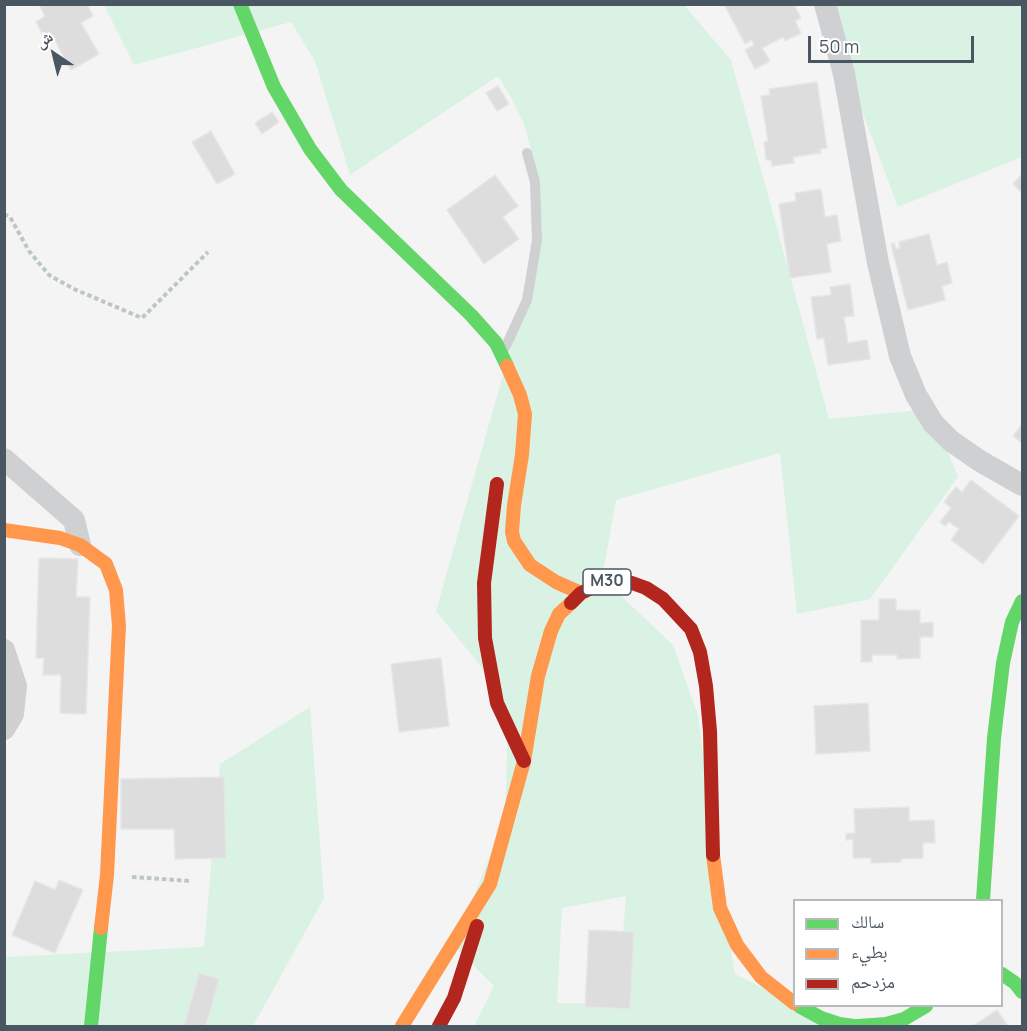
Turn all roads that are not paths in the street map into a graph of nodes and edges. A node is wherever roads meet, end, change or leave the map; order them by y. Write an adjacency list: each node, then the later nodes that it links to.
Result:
1 (240, 4): 4 (main road)
2 (825, 4): 9 (street)
3 (527, 153): 4 (lane)
4 (502, 354): 5 (main road)
5 (511, 374): 6 (main road); 12 (main road)
6 (509, 407)
7 (4, 459): 11 (street)
8 (499, 474): 16 (main road)
9 (1023, 485)
10 (4, 530): 11 (main road)
11 (80, 544): 24 (main road)
12 (581, 593): 16 (main road, M30); 21 (main road, M30)
13 (1023, 601): 18 (main road)
14 (4, 650): 15 (street)
15 (4, 729)
16 (524, 761): 17 (main road, M30)
17 (490, 884): 25 (main road, M30); 26 (main road)
18 (983, 899)
19 (1003, 975): 20 (main road)
20 (1023, 992)
21 (793, 1001)
22 (802, 1007): 27 (main road)
23 (923, 1007): 27 (main road)
24 (91, 1026)
25 (402, 1026)
26 (439, 1026)
27 (856, 1026)

